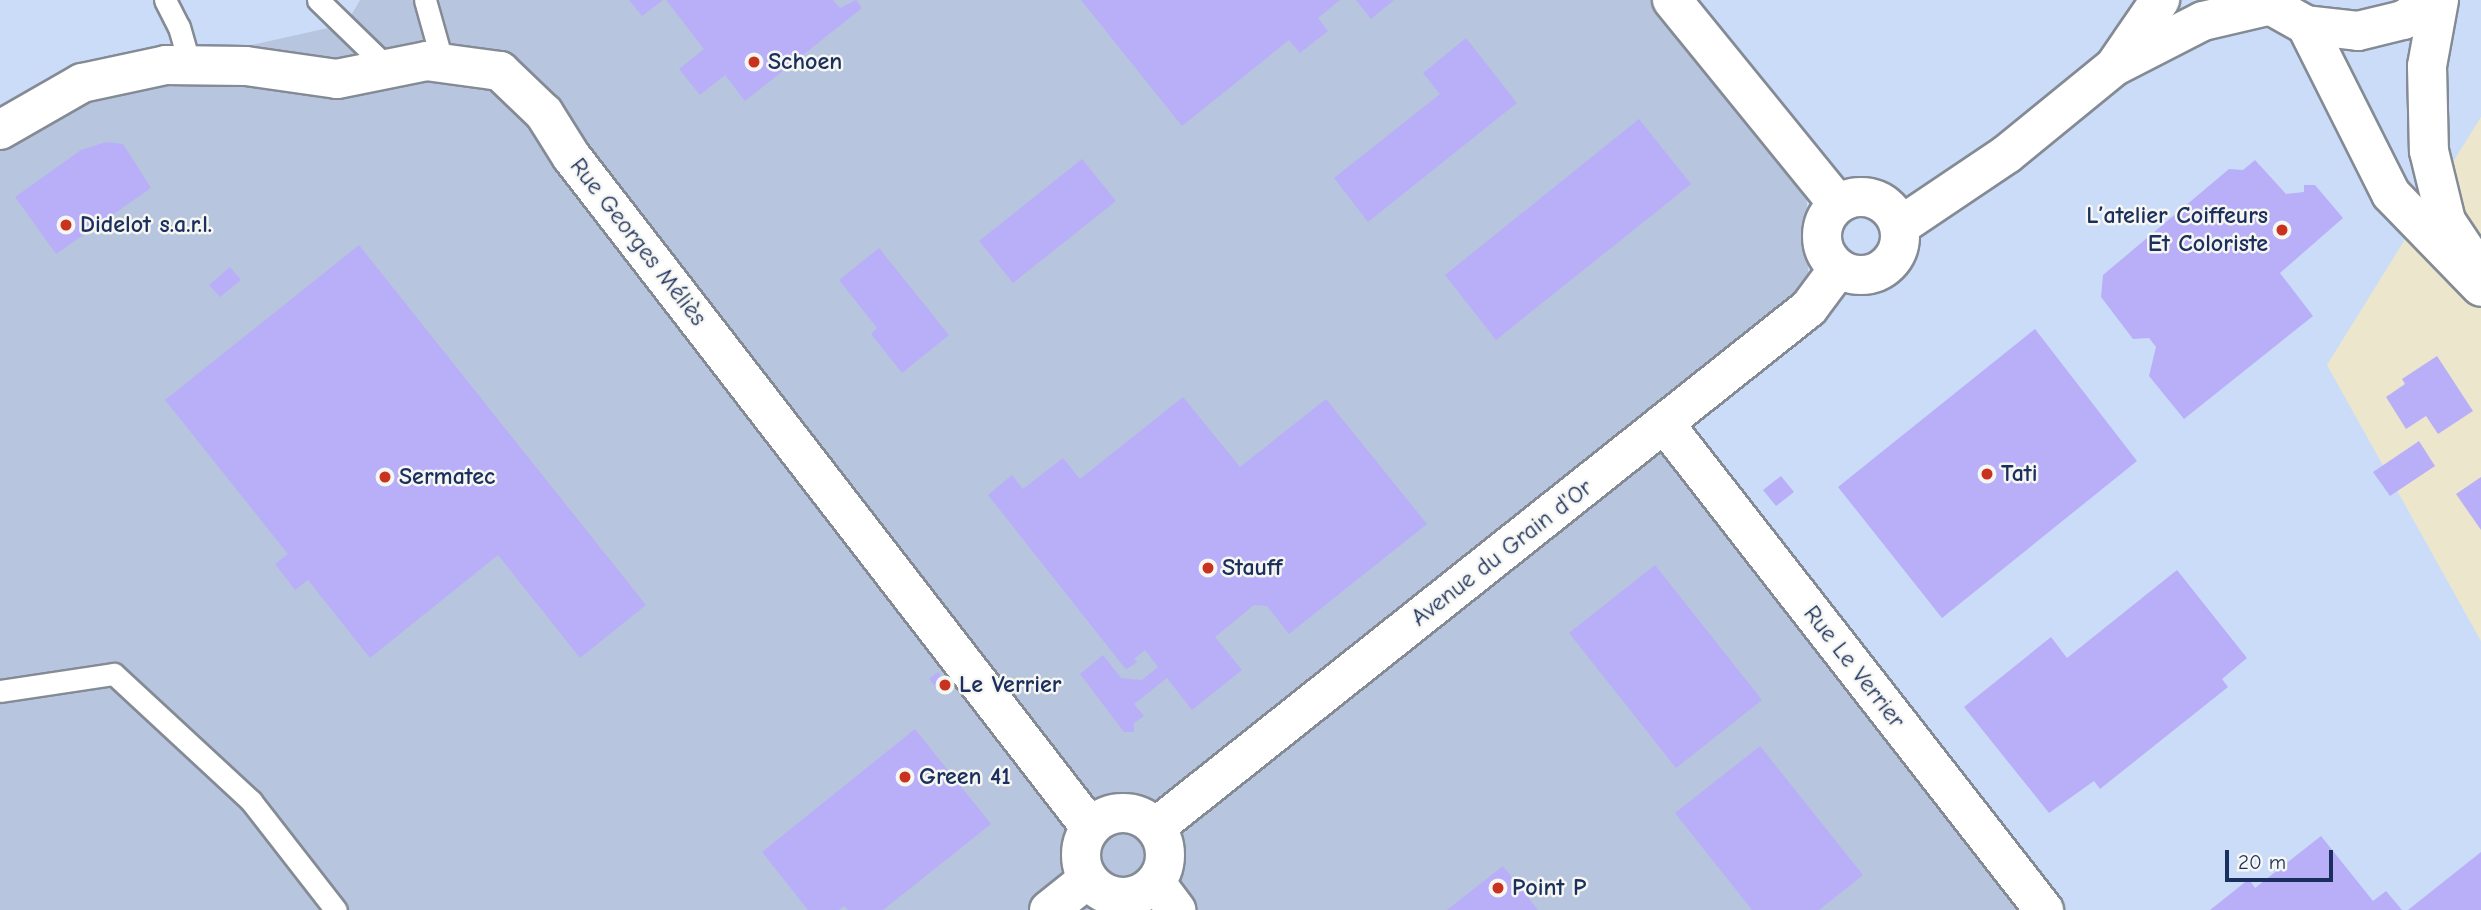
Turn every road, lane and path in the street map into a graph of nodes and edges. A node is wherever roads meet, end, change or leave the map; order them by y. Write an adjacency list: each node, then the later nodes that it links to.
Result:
1 (165, 0): 10 (lane)
2 (318, 0): 12 (lane)
3 (425, 0): 9 (lane)
4 (1672, 0): 14 (street)
5 (2160, 0): 11 (street)
6 (2438, 0): 8 (street); 17 (street)
7 (2264, 3): 8 (street); 11 (street)
8 (2306, 25): 18 (street)
9 (443, 64): 12 (street, Rue Georges Méliès); 21 (street, Rue Georges Méliès)
10 (190, 65): 12 (street, Rue Georges Méliès); 13 (street, Rue Georges Méliès)
11 (2115, 66): 15 (street)
12 (389, 69)
13 (0, 130)
14 (1838, 204): 15 (street); 16 (street)
15 (1900, 226): 16 (street)
16 (1838, 269): 19 (street, Avenue du Grain d'Or)
17 (2481, 274)
18 (2481, 287)
19 (1664, 423): 22 (street, Avenue du Grain d'Or); 27 (street, Rue Le Verrier)
20 (0, 691): 25 (lane)
21 (1090, 827): 22 (street); 23 (street)
22 (1156, 827): 24 (street)
23 (1088, 879): 24 (street); 26 (street)
24 (1166, 896)
25 (336, 910)
26 (1049, 910)
27 (2044, 910)

